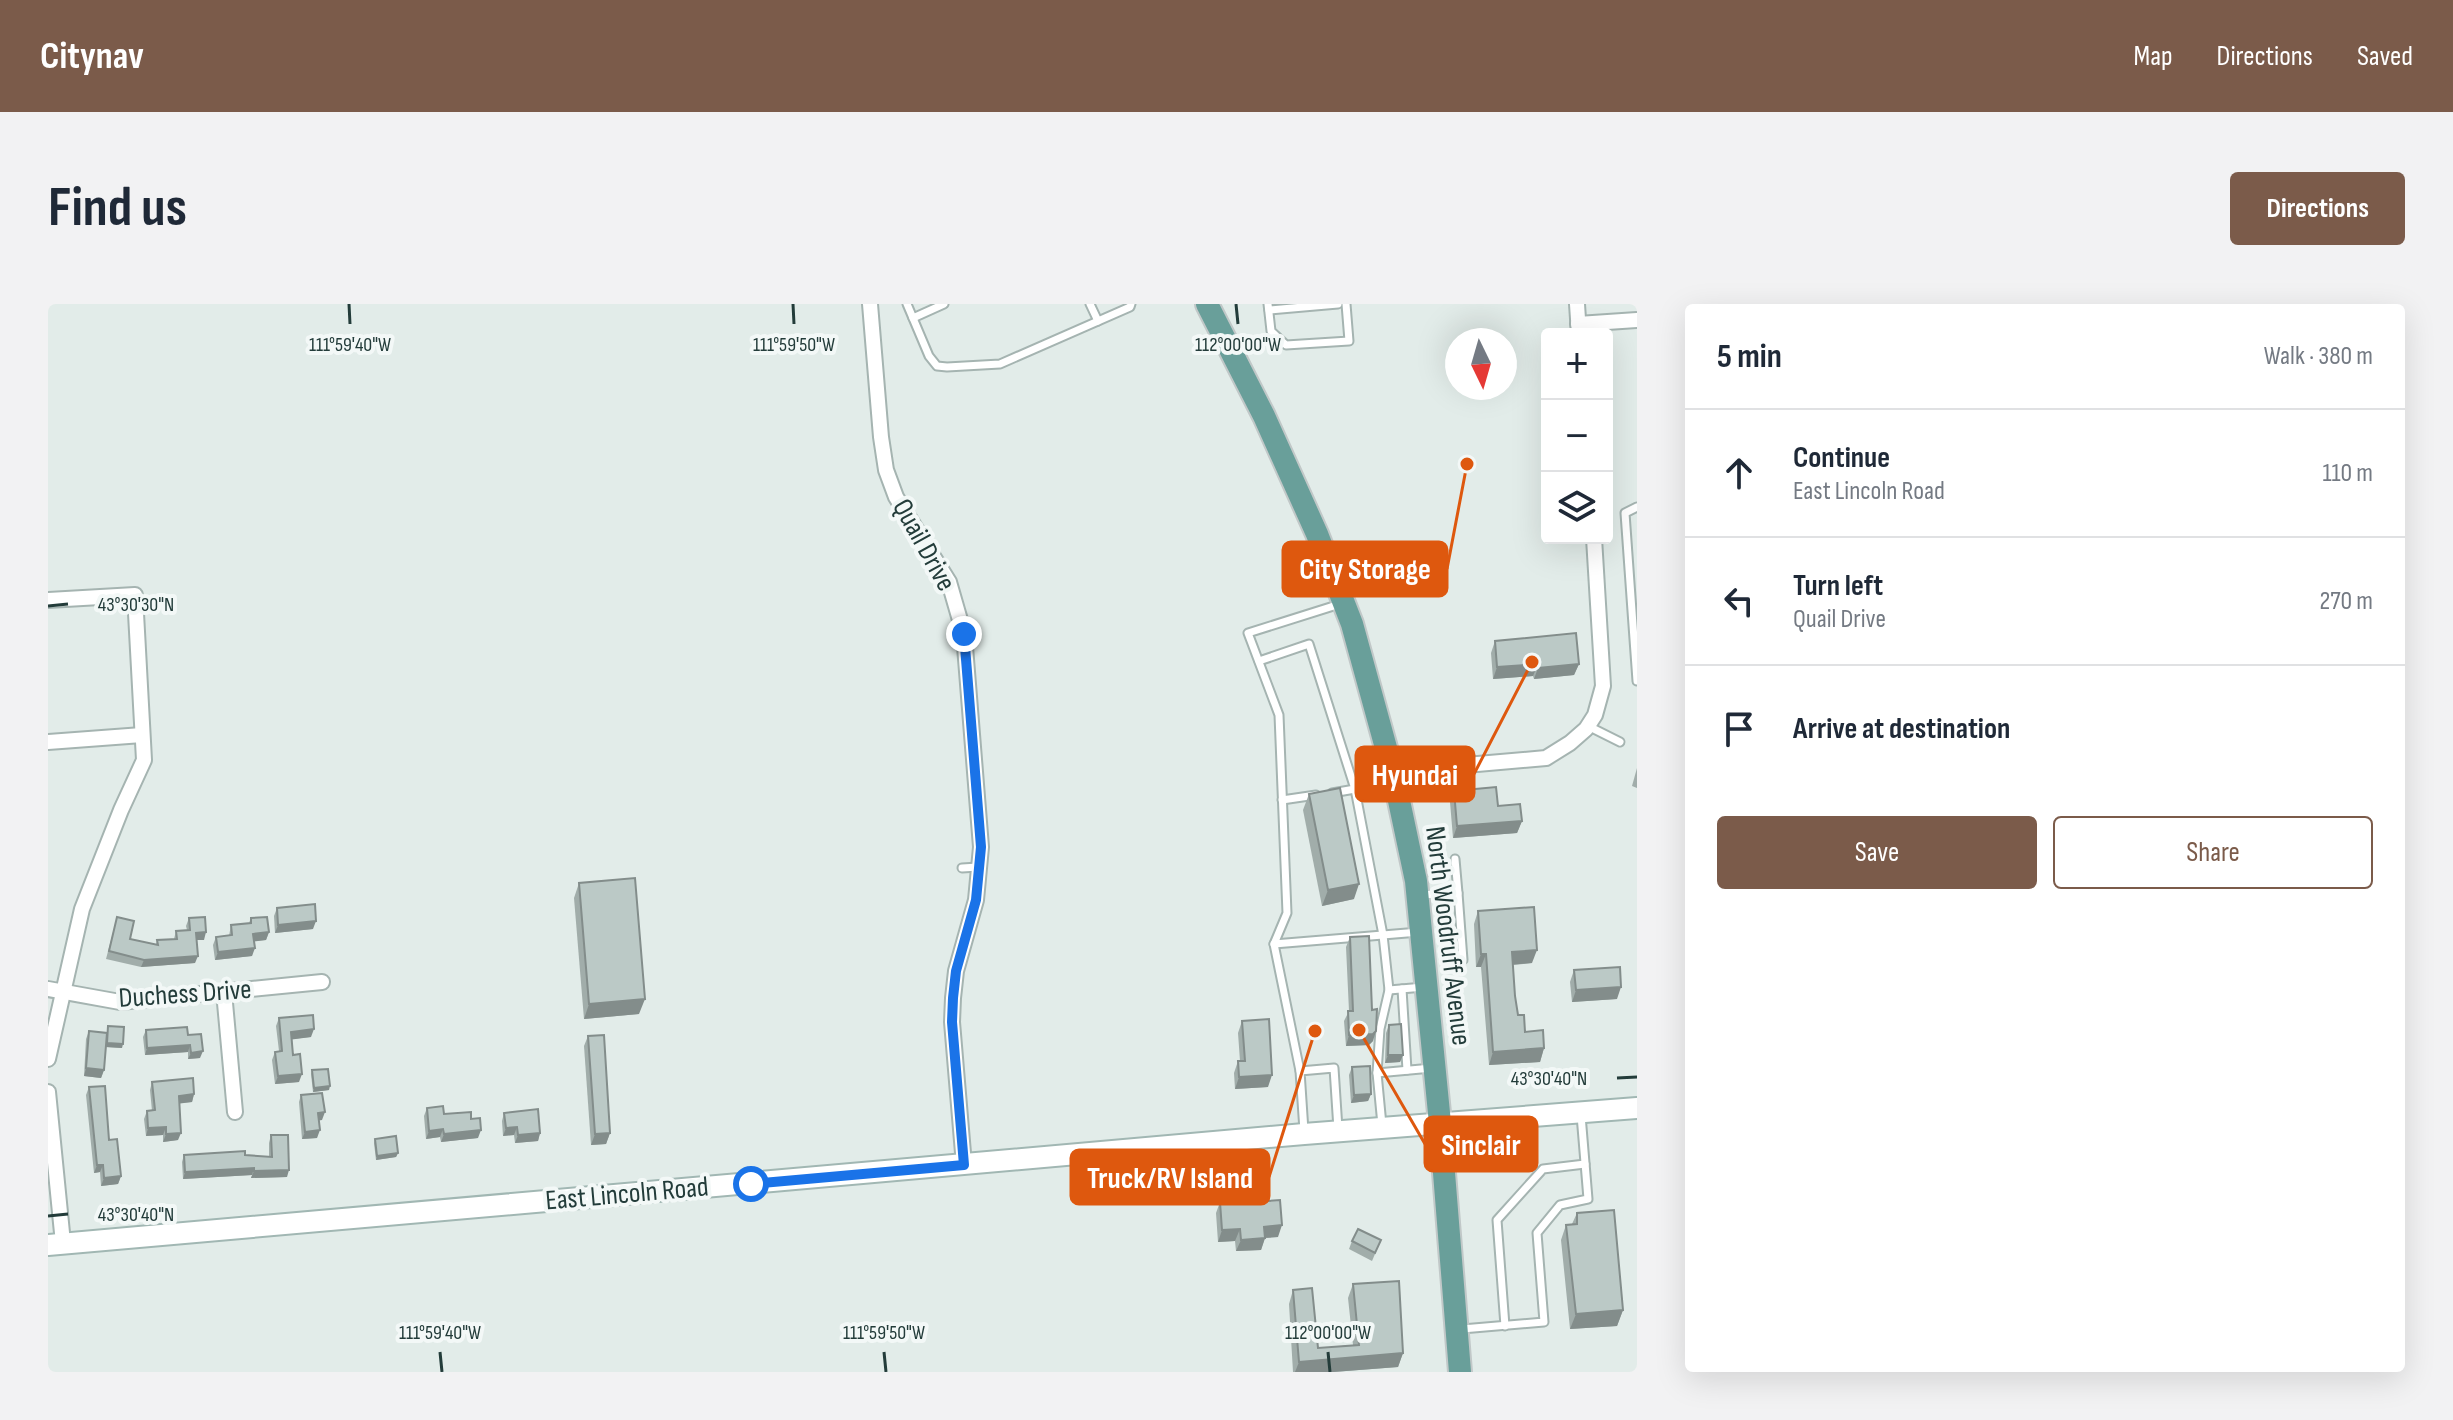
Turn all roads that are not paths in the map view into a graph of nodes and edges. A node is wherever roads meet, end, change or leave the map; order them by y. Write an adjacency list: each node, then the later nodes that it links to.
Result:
1 (870, 304): 30 (street, Quail Drive)
2 (907, 304): 11 (lane)
3 (944, 304): 11 (lane)
4 (1090, 304): 13 (lane)
5 (1131, 304): 13 (lane)
6 (1207, 304): 19 (main road, North Woodruff Avenue)
7 (1338, 304): 10 (lane)
8 (1346, 304): 10 (lane)
9 (1577, 304): 14 (street)
10 (1268, 307)
11 (913, 318): 13 (lane)
12 (1637, 320): 15 (street)
13 (1098, 321)
14 (1579, 328)
15 (1585, 328)
16 (1637, 507): 21 (lane)
17 (1594, 544): 22 (street)
18 (48, 600): 23 (street)
19 (1344, 603): 20 (lane); 26 (main road, North Woodruff Avenue)
20 (1259, 661): 27 (lane); 28 (lane)
21 (1637, 681)
22 (1588, 726): 25 (lane); 26 (street)
23 (142, 735): 24 (street); 42 (street)
24 (48, 742)
25 (1620, 742)
26 (1394, 777): 27 (lane); 33 (main road, North Woodruff Avenue)
27 (1355, 789): 28 (lane); 35 (lane)
28 (1282, 800): 36 (lane)
29 (1455, 859): 32 (lane)
30 (980, 867): 31 (lane); 58 (street, Quail Drive)
31 (962, 868)
32 (1458, 893): 33 (lane); 37 (lane)
33 (1417, 896): 34 (main road, North Woodruff Avenue)
34 (1421, 932): 35 (lane); 39 (main road, North Woodruff Avenue)
35 (1383, 935): 36 (lane); 41 (lane)
36 (1274, 944): 47 (lane)
37 (1463, 960)
38 (322, 982): 43 (street, Duchess Drive)
39 (1426, 987): 40 (lane); 45 (main road, North Woodruff Avenue)
40 (1402, 989): 41 (lane); 46 (lane)
41 (1389, 990): 48 (lane)
42 (55, 991): 43 (street, Duchess Drive); 44 (street)
43 (224, 992): 51 (street)
44 (48, 1059)
45 (1434, 1068): 46 (lane); 53 (main road, North Woodruff Avenue)
46 (1407, 1070): 48 (lane)
47 (1300, 1071): 55 (lane); 56 (lane)
48 (1377, 1073): 54 (lane)
49 (48, 1092): 59 (street)
50 (1637, 1108): 52 (main road, East Lincoln Road)
51 (235, 1112)
52 (1581, 1112): 53 (main road, East Lincoln Road); 57 (lane)
53 (1440, 1123): 54 (main road, East Lincoln Road); 61 (main road, North Woodruff Avenue)
54 (1382, 1128): 55 (main road, East Lincoln Road)
55 (1338, 1131): 56 (main road, East Lincoln Road)
56 (1304, 1134): 58 (main road, East Lincoln Road)
57 (1585, 1164): 60 (lane); 60 (lane)
58 (964, 1165): 59 (main road, East Lincoln Road)
59 (55, 1244)
60 (1505, 1326): 61 (lane)
61 (1456, 1330): 62 (main road, North Woodruff Avenue)
62 (1460, 1372)

